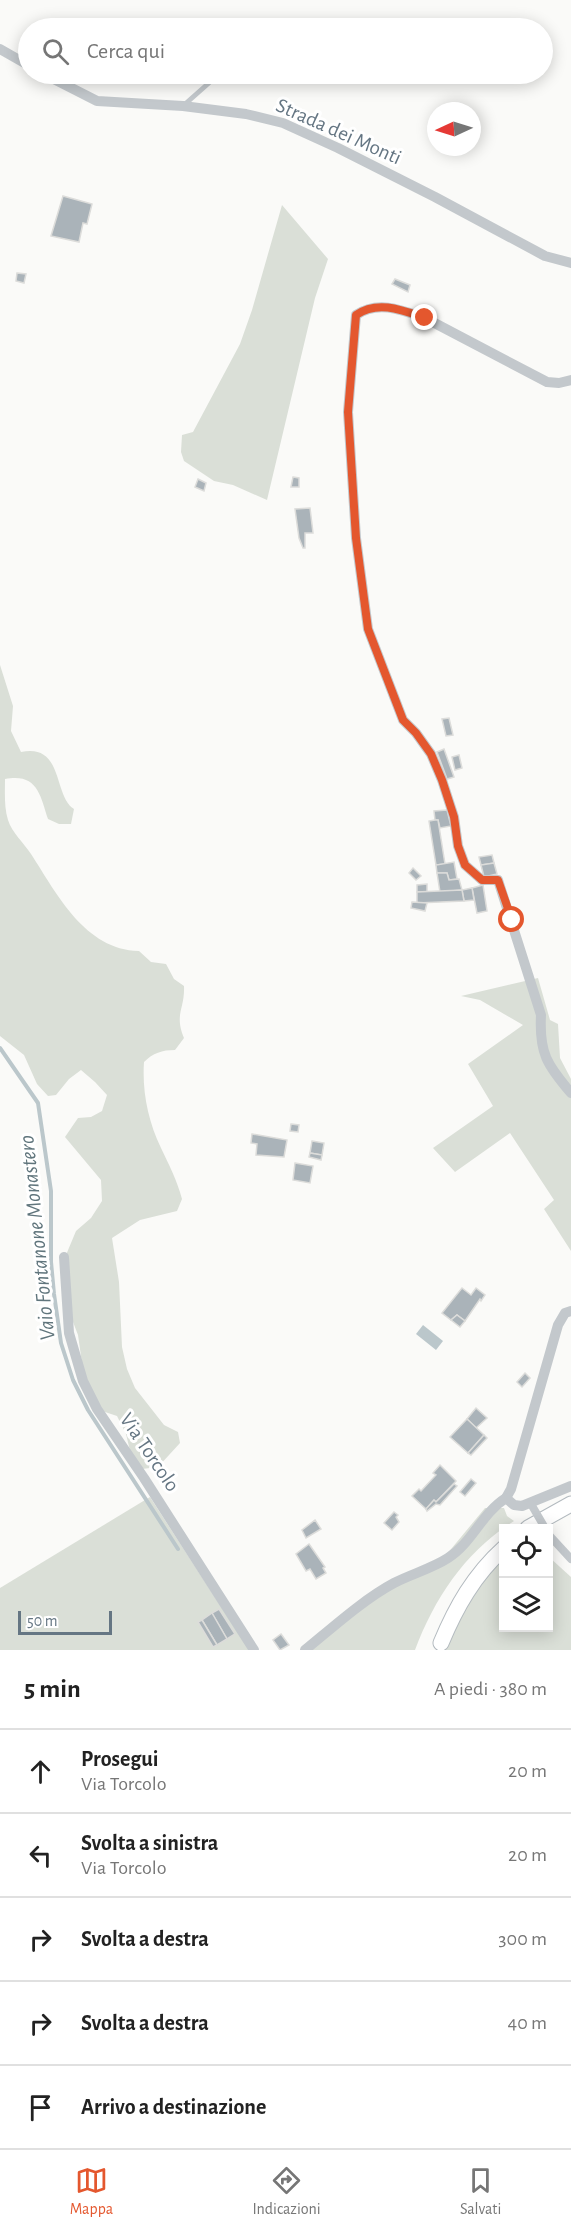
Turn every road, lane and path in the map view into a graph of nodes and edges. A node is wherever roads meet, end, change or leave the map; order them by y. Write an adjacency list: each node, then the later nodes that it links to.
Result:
1 (0, 49): 2 (street)
2 (18, 59)
3 (64, 84): 5 (street, Strada dei Monti)
4 (208, 84): 5 (lane)
5 (183, 106): 6 (street, Strada dei Monti)
6 (571, 263)
7 (571, 380): 8 (street)
8 (571, 1094)
9 (64, 1257): 21 (street, Via Torcolo)
10 (571, 1311): 12 (street)
11 (571, 1486): 13 (street)
12 (506, 1498): 13 (street); 22 (street)
13 (531, 1504): 16 (street, bridge)
14 (571, 1504): 15 (main road)
15 (535, 1524)
16 (542, 1524)
17 (553, 1539): 19 (street)
18 (499, 1553): 20 (main road)
19 (571, 1559)
20 (441, 1643)
21 (254, 1650)
22 (305, 1650)

